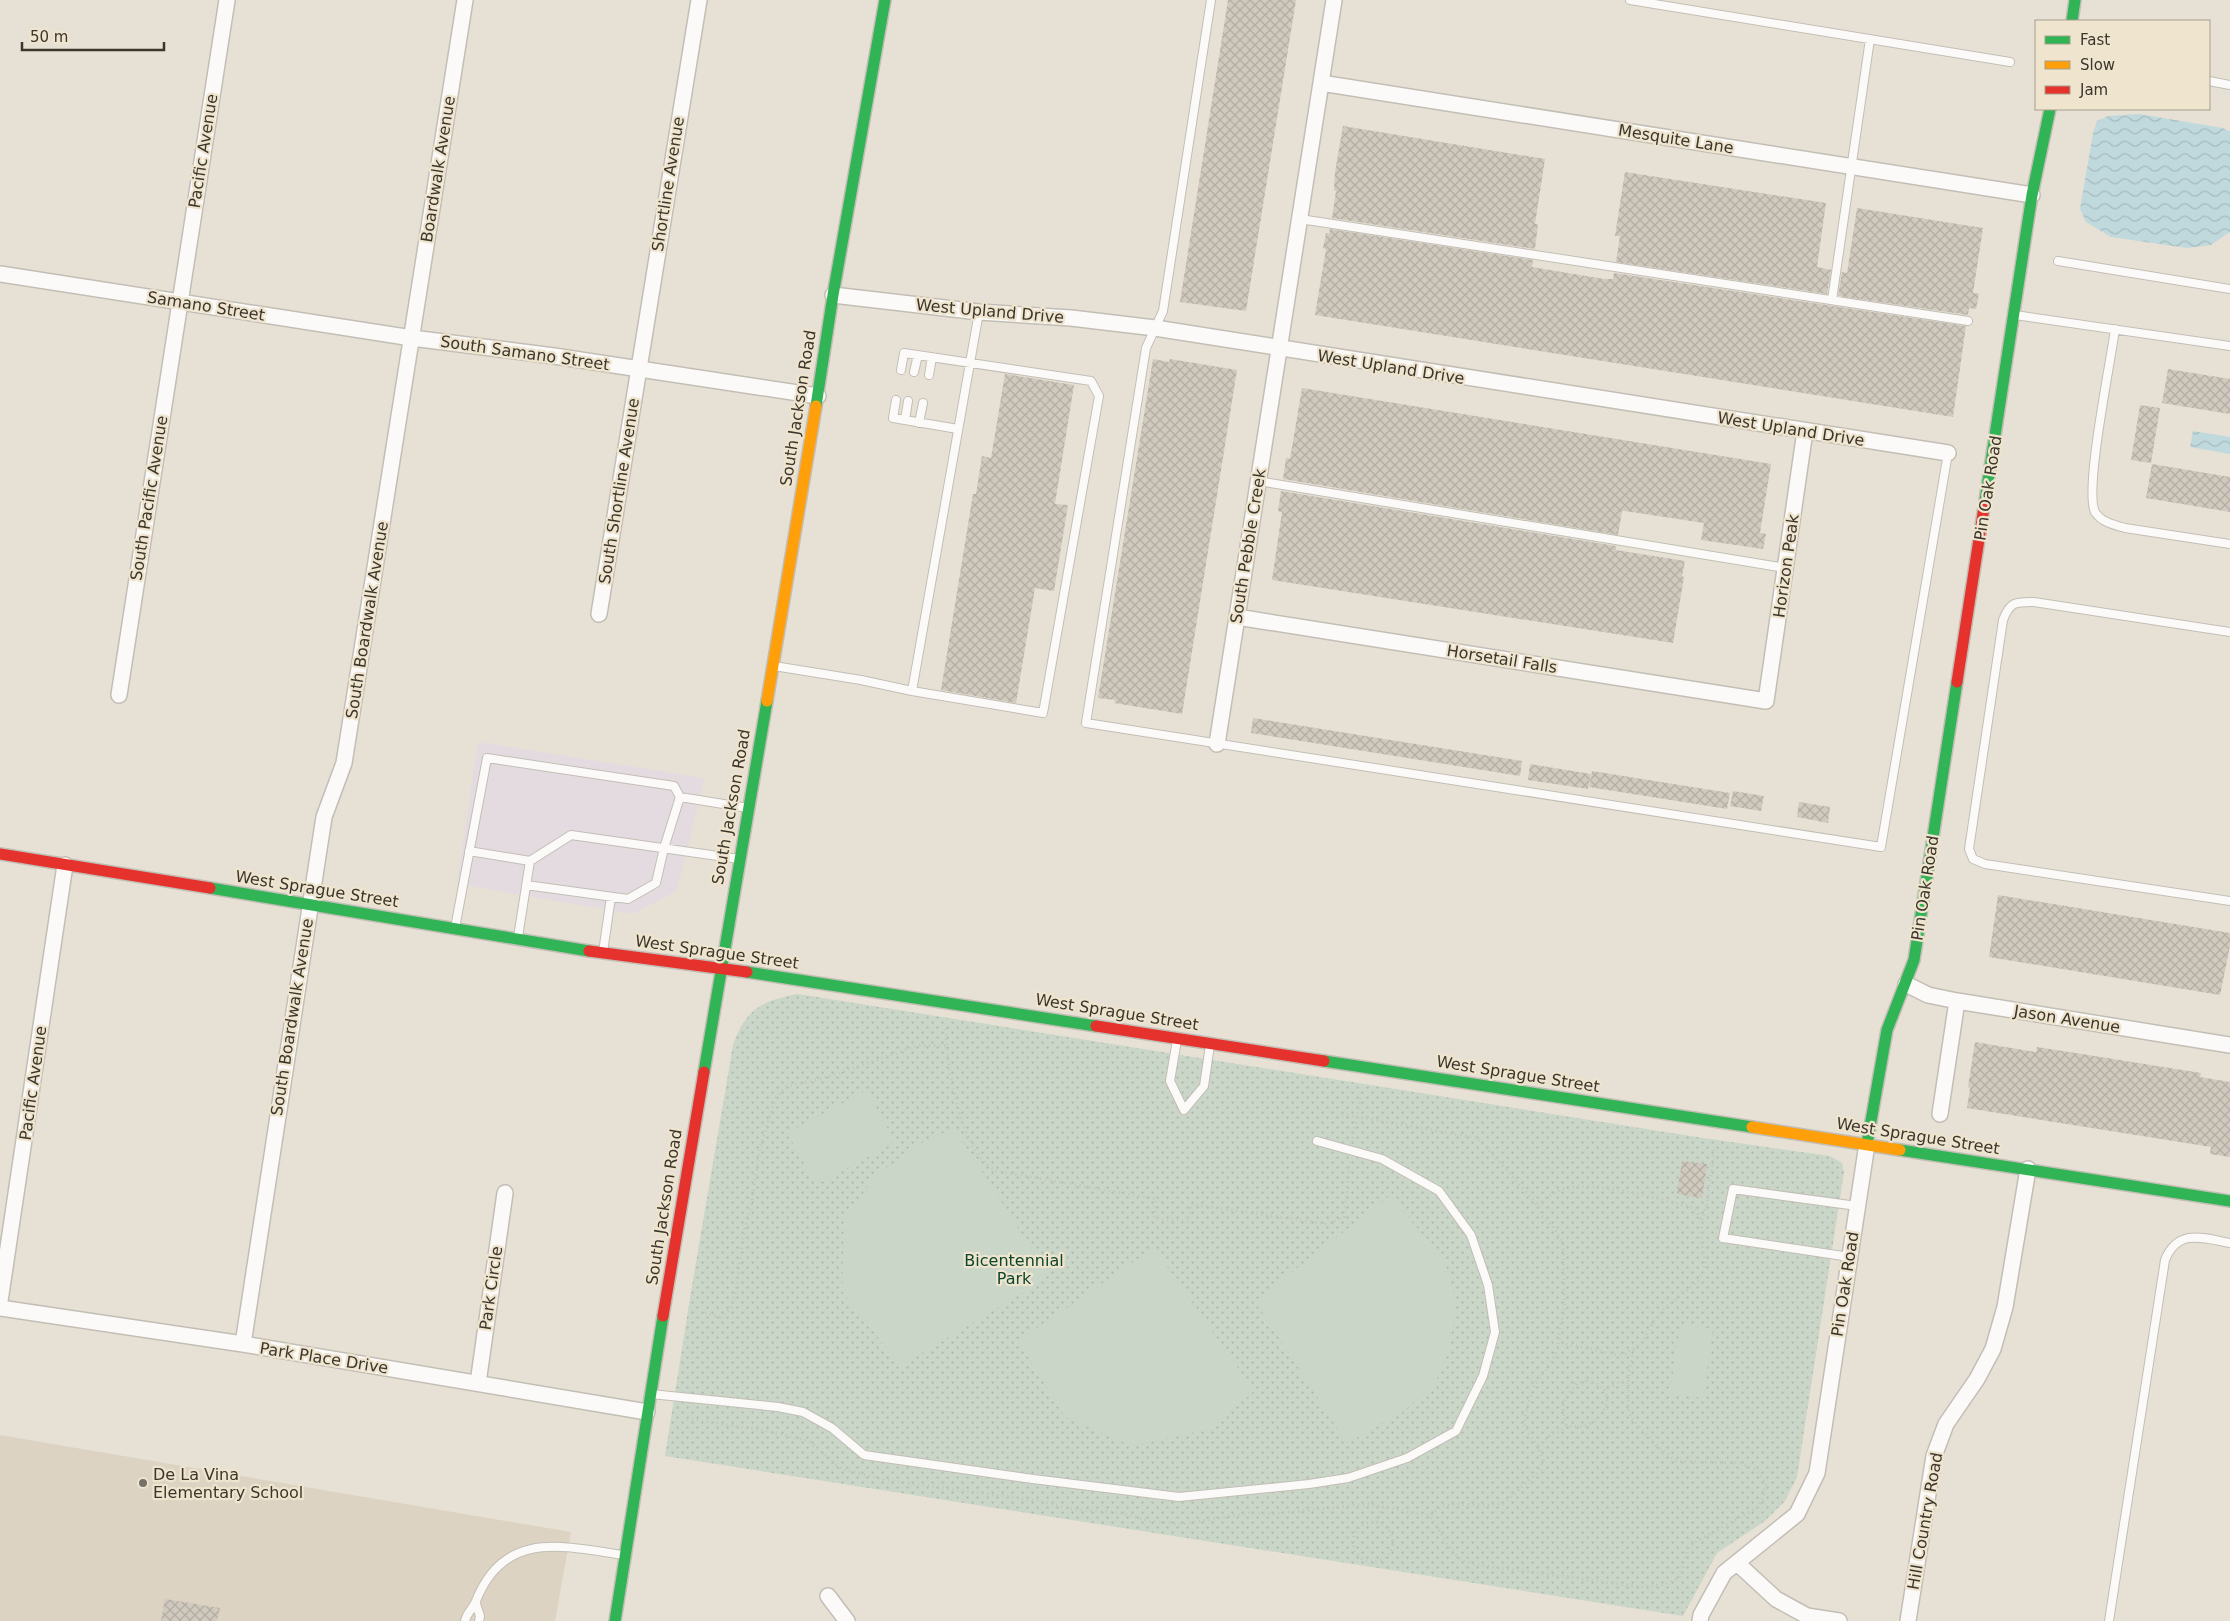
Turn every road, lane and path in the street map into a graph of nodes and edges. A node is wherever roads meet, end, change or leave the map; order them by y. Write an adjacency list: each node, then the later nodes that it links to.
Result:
1 (227, 0): 24 (street, Pacific Avenue)
2 (465, 0): 30 (street, Boardwalk Avenue)
3 (699, 0): 36 (street, Shortline Avenue)
4 (885, 0): 22 (street, South Jackson Road)
5 (1211, 0): 28 (lane)
6 (1334, 0): 13 (street, South Pebble Creek)
7 (1630, 0): 10 (lane)
8 (2075, 0): 9 (street)
9 (2072, 20)
10 (1870, 39): 11 (lane); 16 (lane)
11 (2010, 62)
12 (2210, 81): 14 (lane)
13 (1321, 83): 16 (street, Mesquite Lane); 18 (street, South Pebble Creek)
14 (2230, 85)
15 (2050, 110): 17 (street, Pin Oak Road)
16 (1852, 166): 17 (street, Mesquite Lane); 23 (lane)
17 (2032, 195): 26 (street, Pin Oak Road)
18 (1300, 219): 23 (lane); 32 (street, South Pebble Creek)
19 (2058, 261): 21 (lane)
20 (0, 274): 24 (street, Samano Street)
21 (2230, 289)
22 (833, 295): 25 (street, West Upland Drive); 40 (street, South Jackson Road)
23 (1832, 300): 27 (lane)
24 (180, 301): 30 (street, Samano Street); 57 (street, South Pacific Avenue)
25 (979, 312): 28 (street, West Upland Drive); 35 (lane)
26 (2015, 315): 29 (lane); 76 (street, Pin Oak Road)
27 (1968, 321)
28 (1155, 328): 32 (street, West Upland Drive); 59 (lane)
29 (2115, 329): 31 (lane); 50 (lane)
30 (412, 338): 36 (street, South Samano Street); 71 (street, South Boardwalk Avenue)
31 (2230, 346)
32 (1279, 349): 47 (street, West Upland Drive); 49 (street, South Pebble Creek)
33 (918, 355): 34 (lane); 37 (lane); 38 (lane)
34 (932, 357): 35 (lane); 39 (lane)
35 (970, 362): 46 (lane); 56 (lane)
36 (638, 368): 40 (street, South Samano Street); 52 (street, South Shortline Avenue)
37 (901, 370)
38 (914, 372)
39 (929, 375)
40 (818, 396): 55 (street, South Jackson Road)
41 (896, 400): 44 (lane)
42 (908, 401): 44 (lane)
43 (924, 403): 45 (lane)
44 (905, 420): 45 (lane)
45 (920, 423): 46 (lane)
46 (958, 429): 56 (lane)
47 (1805, 431): 48 (street, West Upland Drive); 51 (street, Horizon Peak)
48 (1948, 453): 59 (lane)
49 (1258, 481): 51 (lane); 53 (street, South Pebble Creek)
50 (2230, 544)
51 (1785, 568): 58 (street, Horizon Peak)
52 (600, 614)
53 (1237, 617): 58 (street, Horsetail Falls); 59 (street, South Pebble Creek)
54 (2230, 632): 70 (lane)
55 (772, 666): 56 (lane); 61 (street, South Jackson Road)
56 (912, 691)
57 (119, 695)
58 (1766, 701)
59 (1217, 744)
60 (680, 797): 61 (lane); 62 (lane); 63 (lane)
61 (748, 808): 65 (street, South Jackson Road)
62 (664, 848): 65 (lane); 66 (lane); 69 (lane)
63 (469, 851): 66 (lane); 72 (lane)
64 (0, 854): 67 (street, West Sprague Street)
65 (739, 859): 75 (street, South Jackson Road)
66 (530, 861): 68 (lane)
67 (65, 866): 71 (street, West Sprague Street); 97 (street, Pacific Avenue)
68 (526, 885): 69 (lane); 73 (lane)
69 (611, 897): 74 (lane)
70 (2230, 901)
71 (309, 904): 72 (street, West Sprague Street); 101 (street, South Boardwalk Avenue)
72 (455, 928): 73 (street, West Sprague Street)
73 (518, 939): 74 (street, West Sprague Street)
74 (603, 953): 75 (street, West Sprague Street)
75 (721, 968): 79 (street, West Sprague Street); 106 (street, South Jackson Road)
76 (1906, 984): 77 (street, Jason Avenue); 86 (street, Pin Oak Road)
77 (1957, 1001): 81 (street, Jason Avenue); 84 (street)
78 (946, 1029): 82 (path)
79 (1178, 1038): 80 (street, West Sprague Street); 80 (lane)
80 (1211, 1043): 86 (street, West Sprague Street)
81 (2230, 1045)
82 (946, 1046): 88 (path); 99 (path)
83 (1361, 1092): 88 (path)
84 (1940, 1114)
85 (1317, 1141): 88 (lane)
86 (1867, 1144): 89 (street, West Sprague Street); 93 (street, Pin Oak Road)
87 (1714, 1149): 94 (path)
88 (1352, 1151): 106 (lane)
89 (2028, 1169): 91 (street, West Sprague Street); 123 (street, Hill Country Road)
90 (505, 1193): 103 (street, Park Circle)
91 (2230, 1201)
92 (1538, 1205): 94 (path)
93 (1857, 1206): 96 (street, Pin Oak Road); 96 (lane)
94 (1702, 1220): 102 (path)
95 (2230, 1243): 124 (lane)
96 (1850, 1257): 114 (street, Pin Oak Road)
97 (0, 1301)
98 (0, 1308): 101 (street, Park Place Drive)
99 (705, 1313)
100 (1558, 1342): 102 (path)
101 (243, 1344): 103 (street, Park Place Drive)
102 (1634, 1348): 104 (path)
103 (478, 1383): 107 (street, Park Place Drive)
104 (1629, 1383): 105 (path); 111 (path)
105 (1604, 1390): 108 (path); 108 (path)
106 (650, 1394): 107 (street, South Jackson Road)
107 (647, 1412): 113 (street, South Jackson Road)
108 (1566, 1425): 109 (path)
109 (1538, 1446)
110 (1383, 1507): 112 (path)
111 (1430, 1516)
112 (1377, 1522): 112 (path)
113 (625, 1555): 116 (lane); 119 (street, South Jackson Road)
114 (1736, 1563): 121 (street, Pin Oak Road); 122 (street)
115 (828, 1596): 120 (street)
116 (476, 1604): 117 (lane); 118 (lane)
117 (466, 1621)
118 (479, 1621)
119 (615, 1621)
120 (847, 1621)
121 (1700, 1621)
122 (1839, 1621)
123 (1908, 1621)
124 (2109, 1621)

